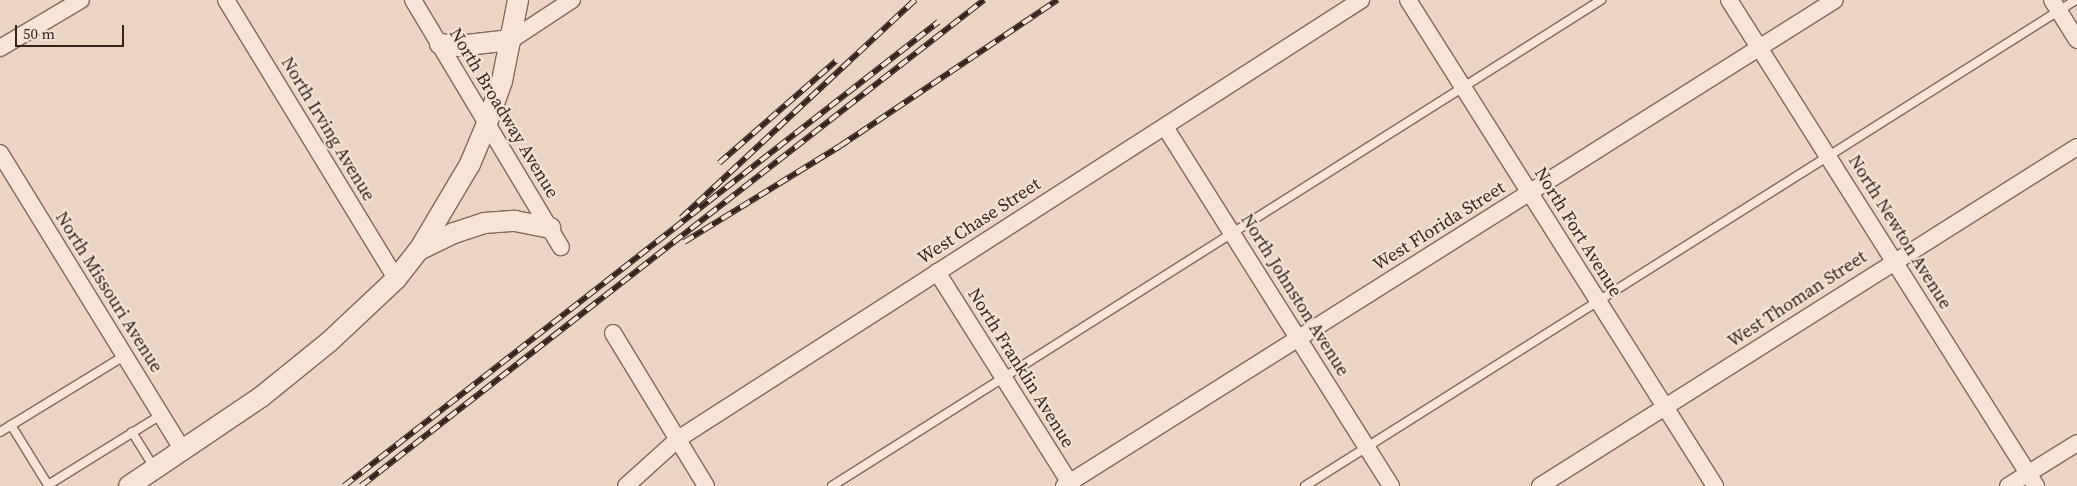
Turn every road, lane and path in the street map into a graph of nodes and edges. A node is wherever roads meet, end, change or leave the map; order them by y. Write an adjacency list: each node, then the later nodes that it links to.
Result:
1 (226, 0): 31 (street, North Irving Avenue)
2 (413, 0): 15 (street, North Broadway Avenue)
3 (518, 0): 13 (street)
4 (572, 0): 13 (street)
5 (1361, 0): 20 (street, West Chase Street)
6 (1408, 0): 18 (street, North Fort Avenue)
7 (1601, 0): 18 (lane)
8 (1729, 0): 16 (street, North Newton Avenue)
9 (1835, 0): 16 (street, West Florida Street)
10 (2076, 0): 12 (lane)
11 (70, 3): 17 (street)
12 (2055, 6): 14 (street); 23 (lane)
13 (511, 40): 15 (street); 19 (street)
14 (2077, 40)
15 (440, 44): 19 (street, North Broadway Avenue)
16 (1758, 46): 23 (street, North Newton Avenue); 24 (street, West Florida Street)
17 (0, 48)
18 (1463, 87): 24 (street, North Fort Avenue); 26 (lane)
19 (486, 126): 25 (street, North Broadway Avenue); 28 (street)
20 (1165, 127): 26 (street, North Johnston Avenue); 30 (street, West Chase Street)
21 (2077, 148): 29 (street, West Thoman Street)
22 (0, 153): 35 (street, North Missouri Avenue)
23 (1827, 154): 29 (street, North Newton Avenue); 32 (lane)
24 (1529, 192): 32 (street, North Fort Avenue); 34 (street, West Florida Street)
25 (550, 228): 27 (street, North Broadway Avenue); 28 (street)
26 (1232, 232): 34 (street, North Johnston Avenue); 36 (lane)
27 (561, 247)
28 (420, 250): 31 (street)
29 (1895, 260): 37 (street, West Thoman Street); 47 (street, North Newton Avenue)
30 (937, 272): 36 (street, North Franklin Avenue); 42 (street, West Chase Street)
31 (396, 279): 45 (street)
32 (1597, 300): 37 (street, North Fort Avenue); 44 (lane)
33 (613, 333): 42 (street)
34 (1299, 338): 44 (street, North Johnston Avenue); 49 (street, West Florida Street)
35 (124, 356): 38 (street, North Missouri Avenue); 39 (lane)
36 (1004, 379): 49 (street, North Franklin Avenue); 53 (lane)
37 (1665, 408): 56 (street, West Thoman Street); 57 (street, North Fort Avenue)
38 (161, 415): 41 (lane); 45 (street, North Missouri Avenue)
39 (11, 425): 40 (lane); 48 (lane)
40 (0, 432)
41 (132, 432): 46 (lane); 48 (lane)
42 (678, 439): 51 (street, West Chase Street); 52 (street)
43 (2077, 443): 47 (street)
44 (1367, 448): 54 (lane); 55 (street, North Johnston Avenue)
45 (183, 451): 46 (street)
46 (155, 469): 50 (street)
47 (2032, 480): 58 (street)
48 (47, 485)
49 (1069, 485)
50 (129, 486)
51 (626, 486)
52 (706, 486)
53 (832, 486)
54 (1305, 486)
55 (1391, 486)
56 (1540, 486)
57 (1715, 486)
58 (2008, 486)

